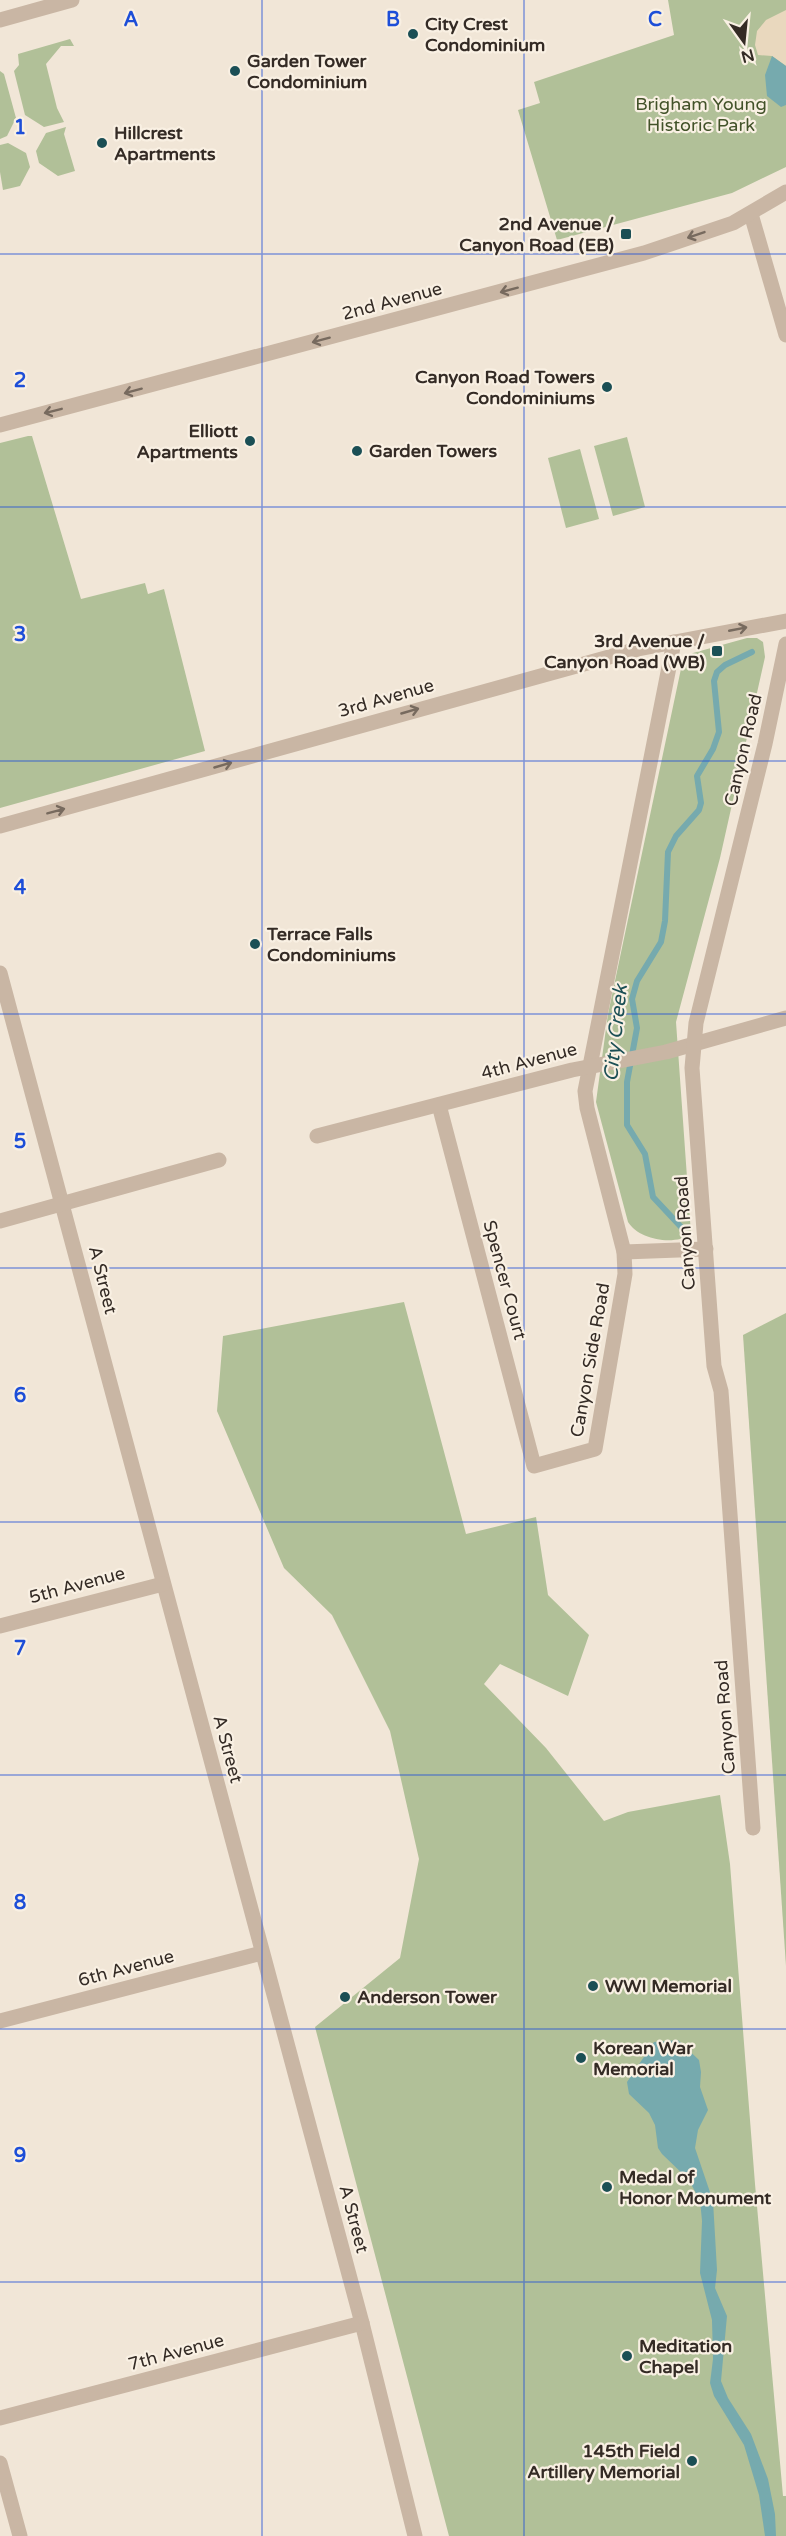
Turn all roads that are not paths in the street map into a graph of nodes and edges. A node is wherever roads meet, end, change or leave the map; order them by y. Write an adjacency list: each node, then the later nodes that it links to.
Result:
1 (72, 0): 2 (street)
2 (0, 20)
3 (786, 192): 4 (street, 2nd Avenue)
4 (751, 214): 5 (street); 6 (street, 2nd Avenue, one-way to 6)
5 (786, 335)
6 (0, 425)
7 (786, 621): 8 (street, 3rd Avenue, one-way to 7)
8 (674, 642): 10 (street, 3rd Avenue, one-way to 8); 14 (street)
9 (786, 644): 13 (street, Canyon Road)
10 (0, 826)
11 (0, 974): 18 (street, A Street)
12 (786, 1018): 13 (street, 4th Avenue)
13 (693, 1044): 14 (street, 4th Avenue); 20 (street, Canyon Road)
14 (589, 1066): 15 (street, 4th Avenue); 21 (street)
15 (439, 1105): 16 (street, 4th Avenue); 22 (street, Spencer Court)
16 (317, 1136)
17 (219, 1160): 18 (street)
18 (63, 1204): 19 (street); 23 (street, A Street)
19 (0, 1221)
20 (706, 1249): 21 (street); 25 (street, Canyon Road)
21 (624, 1252): 22 (street, Canyon Side Road)
22 (534, 1466)
23 (164, 1584): 24 (street, 5th Avenue); 26 (street, A Street)
24 (0, 1626)
25 (753, 1828)
26 (262, 1953): 27 (street, 6th Avenue); 28 (street, A Street)
27 (0, 2021)
28 (362, 2323): 29 (street, 7th Avenue); 32 (street, A Street)
29 (0, 2418)
30 (0, 2463): 31 (street)
31 (20, 2536)
32 (415, 2536)

